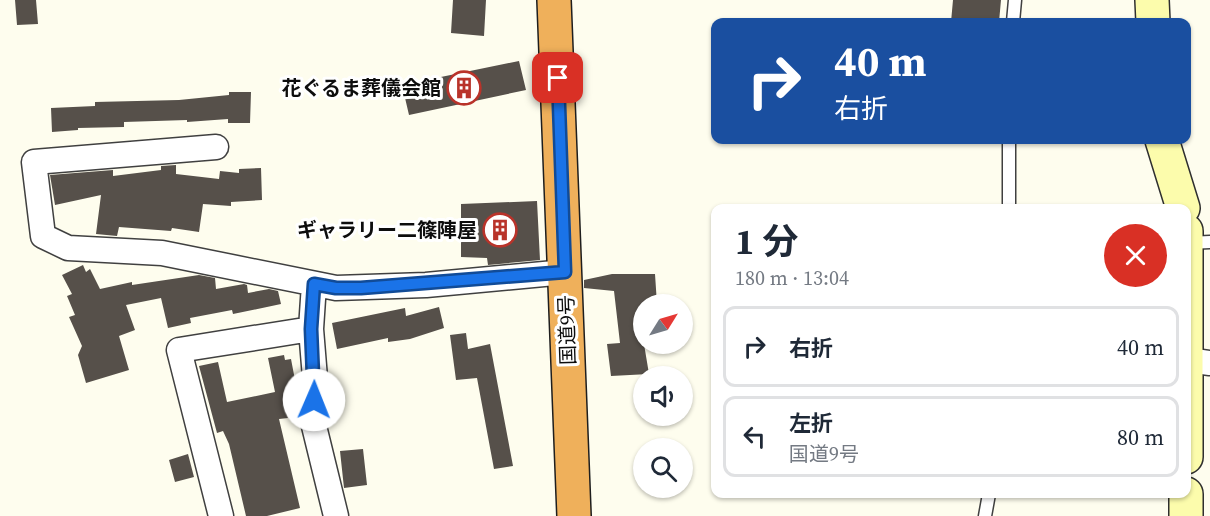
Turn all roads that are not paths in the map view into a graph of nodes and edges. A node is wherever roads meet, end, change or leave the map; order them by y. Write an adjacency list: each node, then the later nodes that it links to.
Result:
1 (554, 0): 12 (highway, 国道9号)
2 (1015, 0): 4 (lane)
3 (1152, 0): 5 (main road)
4 (1013, 18)
5 (1153, 18)
6 (1009, 144): 9 (lane)
7 (1163, 144): 10 (main road)
8 (216, 147): 13 (street)
9 (1009, 204)
10 (1182, 204)
11 (1195, 239): 15 (main road)
12 (565, 272): 13 (street); 21 (highway, 国道9号)
13 (314, 284): 14 (street)
14 (311, 329): 19 (street); 20 (street)
15 (1199, 361): 16 (main road)
16 (1191, 420)
17 (988, 498): 22 (lane)
18 (1186, 498): 23 (main road)
19 (221, 516)
20 (336, 516)
21 (574, 516)
22 (985, 516)
23 (1186, 516)

